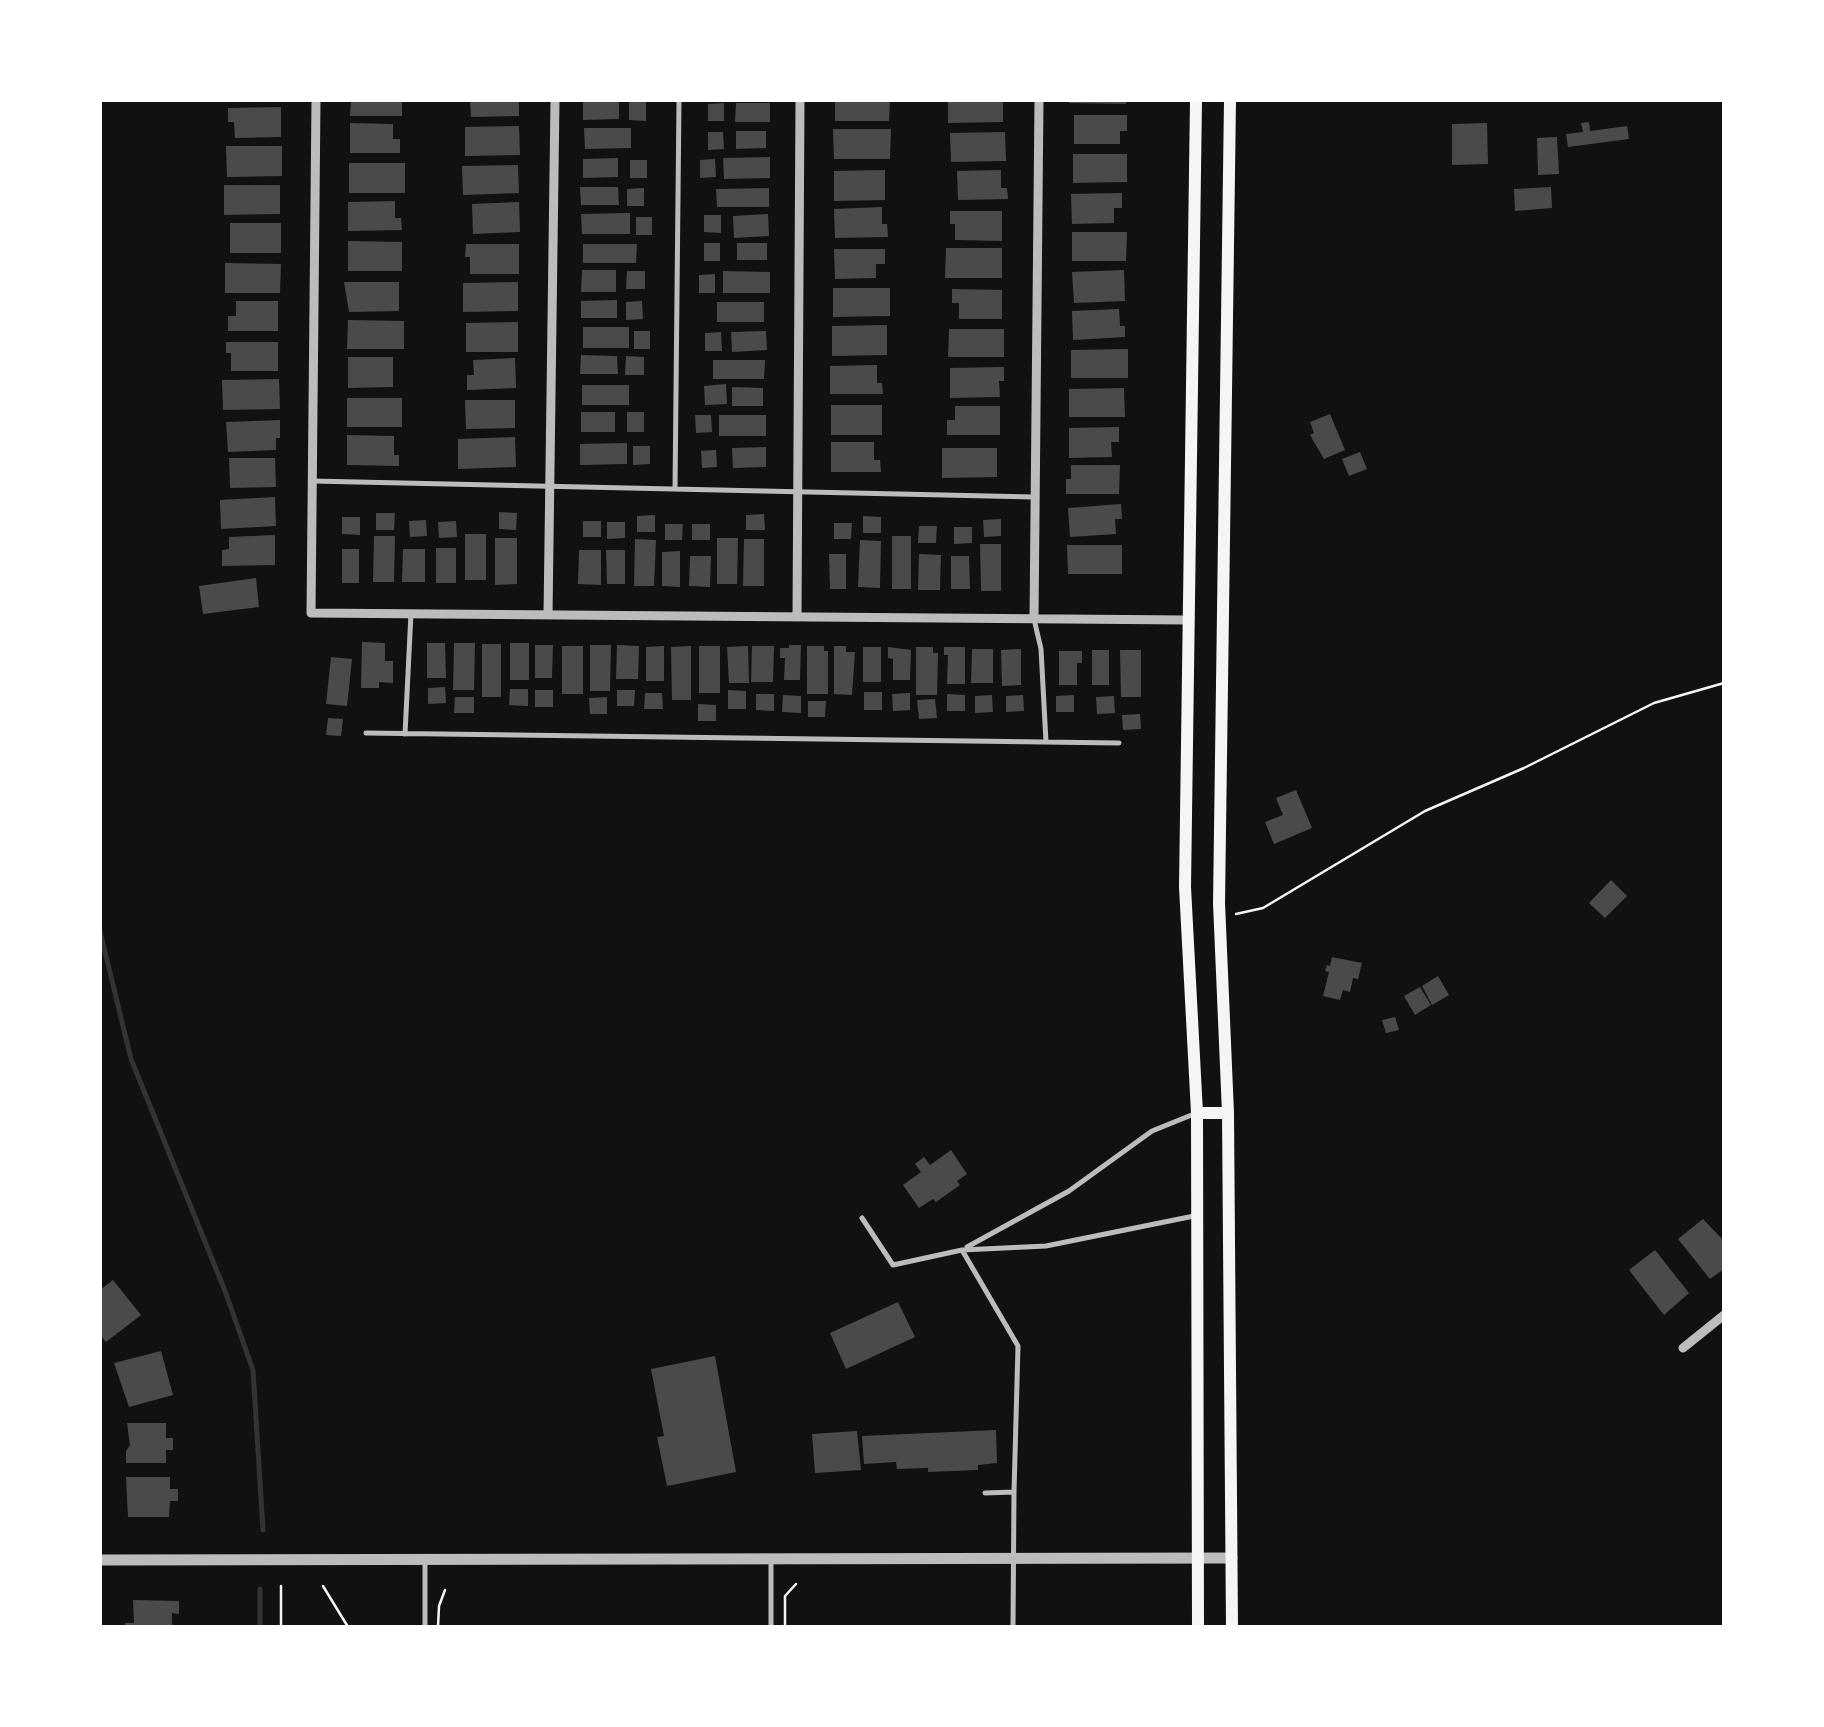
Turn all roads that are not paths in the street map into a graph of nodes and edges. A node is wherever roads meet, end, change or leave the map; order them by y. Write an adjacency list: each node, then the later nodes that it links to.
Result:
1 (316, 100): 8 (street)
2 (555, 100): 9 (street)
3 (680, 100): 10 (lane)
4 (800, 100): 11 (street)
5 (1039, 100): 12 (street)
6 (1196, 100): 17 (main road)
7 (1230, 100): 22 (main road)
8 (312, 481): 9 (lane); 13 (street)
9 (549, 486): 10 (lane); 14 (street)
10 (675, 489): 11 (lane)
11 (798, 492): 12 (lane); 15 (street)
12 (1036, 497): 16 (street)
13 (411, 614): 14 (street); 19 (lane)
14 (548, 614): 15 (street)
15 (797, 617): 16 (street)
16 (1034, 619): 17 (street); 20 (lane)
17 (1188, 620): 23 (main road)
18 (366, 733): 19 (lane)
19 (405, 734): 20 (lane)
20 (1046, 742): 21 (lane)
21 (1119, 744)
22 (1228, 1112): 23 (main road); 31 (main road)
23 (1197, 1113): 24 (main road); 26 (lane)
24 (1198, 1216): 26 (lane); 33 (main road)
25 (862, 1218): 26 (lane)
26 (962, 1250): 29 (lane)
27 (1724, 1315): 28 (street)
28 (1683, 1348)
29 (1014, 1492): 30 (lane); 32 (lane)
30 (986, 1493)
31 (1232, 1558): 33 (street); 41 (main road)
32 (1011, 1559): 33 (street); 36 (street); 39 (lane)
33 (1199, 1559): 40 (main road)
34 (100, 1560): 35 (street)
35 (424, 1560): 36 (street); 37 (lane)
36 (771, 1560): 38 (lane)
37 (425, 1627)
38 (771, 1627)
39 (1013, 1627)
40 (1198, 1627)
41 (1232, 1627)

